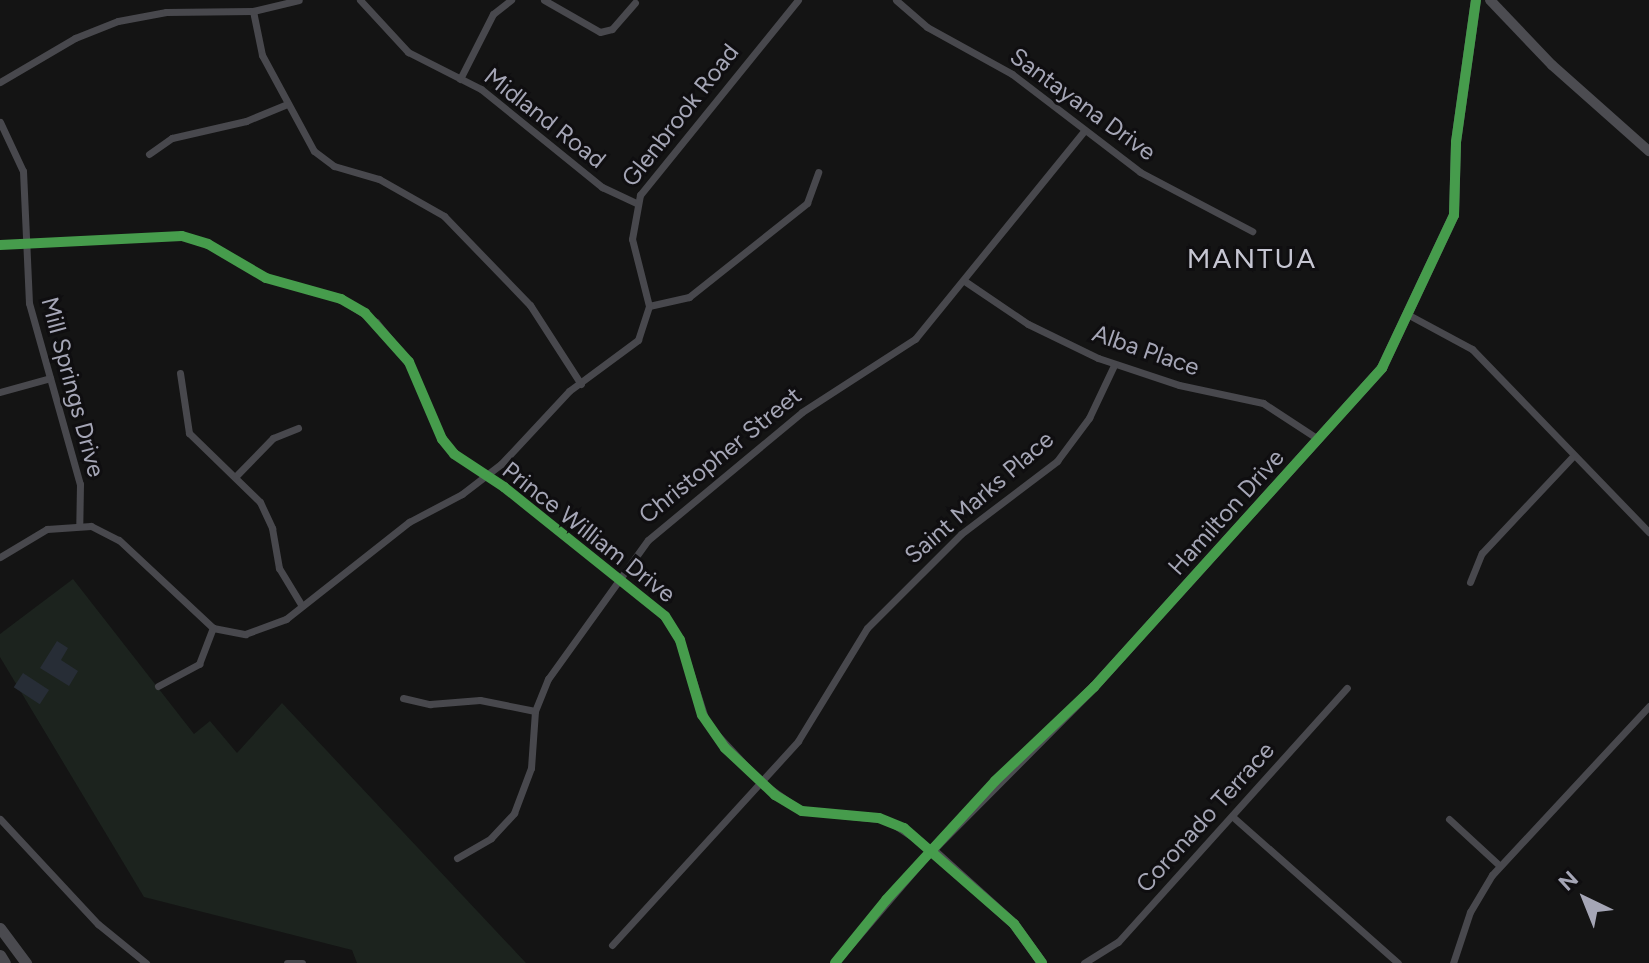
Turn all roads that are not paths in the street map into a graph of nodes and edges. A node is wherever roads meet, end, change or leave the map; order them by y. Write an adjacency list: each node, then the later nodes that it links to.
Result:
1 (299, 0): 10 (street)
2 (360, 0): 11 (street, Midland Road)
3 (511, 0): 11 (street)
4 (544, 0): 9 (street)
5 (798, 0): 19 (street, Glenbrook Road)
6 (896, 0): 15 (street, Santayana Drive)
7 (1476, 0): 25 (street, Hamilton Drive)
8 (1490, 0): 16 (street)
9 (635, 3)
10 (253, 11): 12 (street); 13 (street)
11 (460, 79): 19 (street, Midland Road)
12 (0, 82)
13 (287, 104): 17 (street); 29 (street)
14 (0, 122): 22 (street, Mill Springs Drive)
15 (1084, 131): 20 (street, Santayana Drive); 23 (street, Christopher Street)
16 (1649, 151)
17 (149, 154)
18 (818, 172): 24 (street)
19 (636, 203): 24 (street, Glenbrook Road)
20 (1252, 231)
21 (0, 245): 22 (street, Prince William Drive)
22 (25, 245): 28 (street, Mill Springs Drive); 34 (street, Prince William Drive)
23 (966, 282): 26 (street, Alba Place); 39 (street, Christopher Street)
24 (649, 306): 29 (street)
25 (1407, 314): 32 (street, Hamilton Drive); 33 (street)
26 (1114, 365): 32 (street, Alba Place); 48 (street, Saint Marks Place)
27 (180, 373): 35 (street)
28 (50, 378): 30 (street); 36 (street, Mill Springs Drive)
29 (581, 384): 34 (street)
30 (0, 392)
31 (298, 428): 35 (street)
32 (1318, 439): 52 (street, Hamilton Drive)
33 (1573, 456): 37 (street); 40 (street)
34 (486, 475): 39 (street, Prince William Drive); 41 (street)
35 (236, 476): 41 (street)
36 (79, 523): 38 (street); 42 (street)
37 (1649, 532)
38 (0, 557)
39 (619, 580): 47 (street, Christopher Street); 48 (street, Prince William Drive)
40 (1470, 582)
41 (302, 606): 42 (street)
42 (213, 628): 43 (street)
43 (158, 686)
44 (1347, 688): 49 (street, Coronado Terrace)
45 (403, 698): 47 (street)
46 (1649, 706): 54 (street)
47 (535, 711): 53 (street, Christopher Street)
48 (761, 782): 52 (street, Prince William Drive); 56 (street, Saint Marks Place)
49 (1233, 817): 65 (street, Coronado Terrace); 66 (street)
50 (0, 819): 60 (street)
51 (1449, 819): 54 (street)
52 (932, 850): 63 (street, Hamilton Drive); 64 (street, Prince William Drive)
53 (457, 858)
54 (1500, 866): 67 (street)
55 (0, 928): 59 (main road)
56 (612, 945)
57 (0, 955): 58 (main road)
58 (5, 963)
59 (26, 963)
60 (146, 963)
61 (287, 963): 62 (street)
62 (302, 963)
63 (835, 963)
64 (1042, 963)
65 (1084, 963)
66 (1398, 963)
67 (1453, 963)

